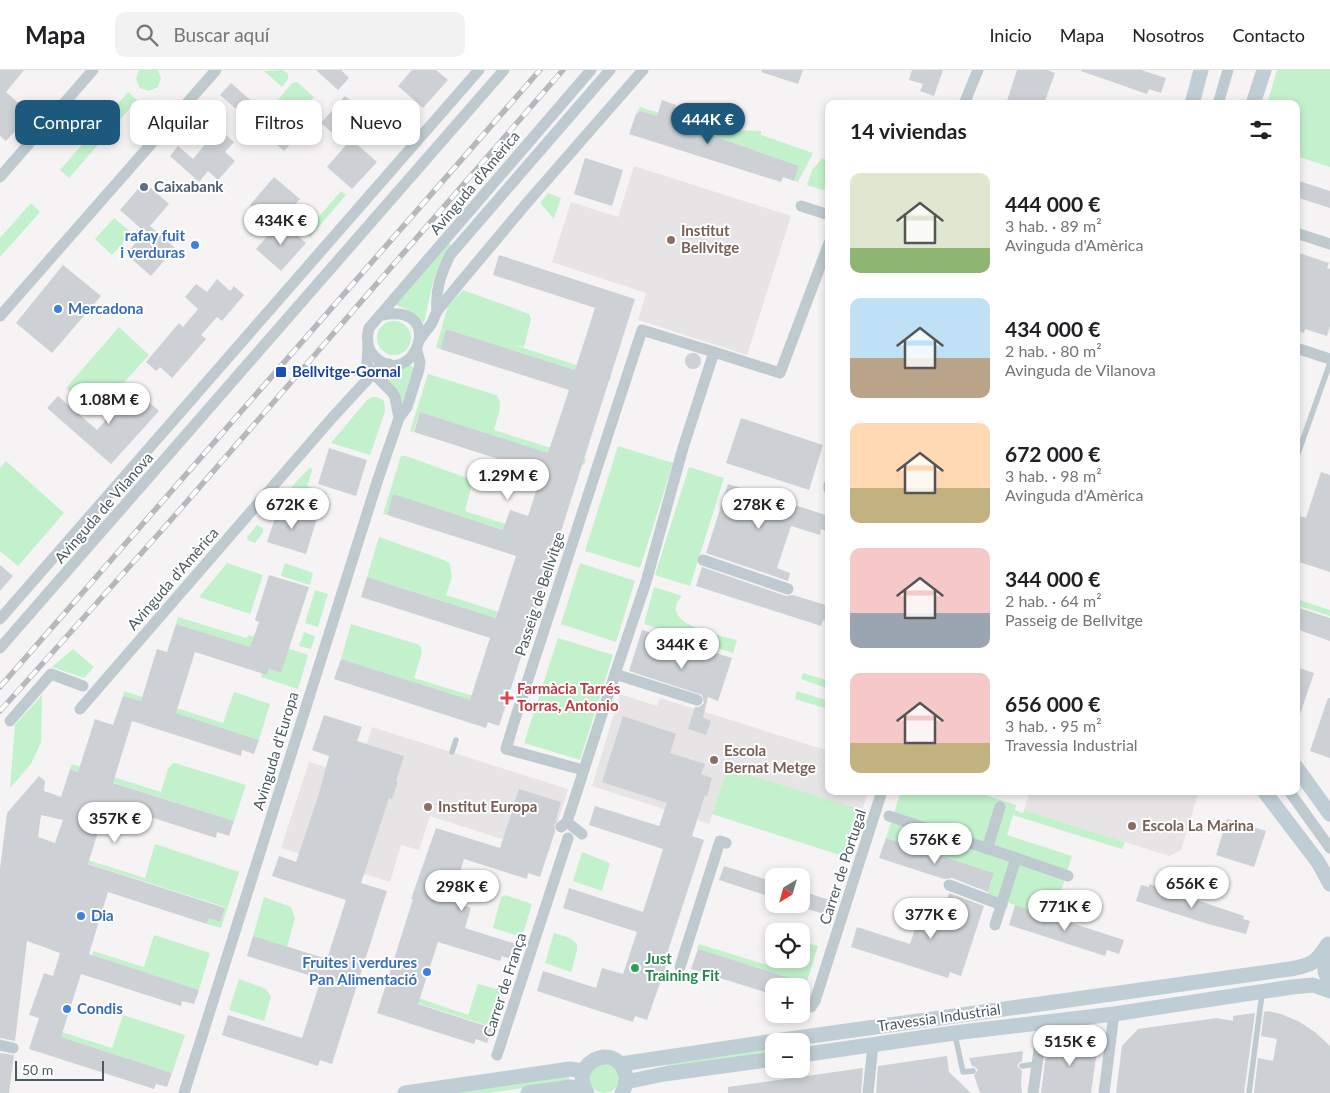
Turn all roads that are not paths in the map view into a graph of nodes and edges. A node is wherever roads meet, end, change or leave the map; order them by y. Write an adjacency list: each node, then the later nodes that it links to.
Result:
1 (93, 70): 16 (street)
2 (479, 70): 25 (street, Avinguda de Vilanova)
3 (504, 70): 31 (street, Avinguda de Vilanova)
4 (591, 70): 23 (street, Avinguda d'Amèrica)
5 (610, 70): 22 (street, Avinguda d'Amèrica)
6 (643, 70): 22 (street, Avinguda d'Amèrica)
7 (978, 70): 12 (street)
8 (1201, 70): 13 (street)
9 (1228, 70): 14 (street)
10 (1264, 70): 15 (street)
11 (212, 72): 24 (street)
12 (966, 100)
13 (1193, 100)
14 (1219, 100)
15 (1254, 100)
16 (0, 177)
17 (801, 206): 18 (street)
18 (825, 214)
19 (1300, 234): 20 (street)
20 (1330, 244)
21 (825, 254): 29 (street, Passeig de Bellvitge)
22 (437, 311): 26 (street, Avinguda d'Amèrica)
23 (382, 315): 26 (street); 27 (street, Avinguda d'Amèrica)
24 (0, 316)
25 (243, 341): 31 (street); 36 (street, Avinguda de Vilanova)
26 (419, 345): 34 (street, Avinguda d'Amèrica); 40 (street, Avinguda d'Europa)
27 (368, 346): 32 (street); 34 (street)
28 (1300, 349): 30 (street)
29 (714, 352): 46 (street); 53 (street, Passeig de Bellvitge)
30 (1330, 359)
31 (251, 360): 37 (street, Avinguda de Vilanova)
32 (367, 363): 35 (street); 39 (street, Avinguda d'Amèrica)
33 (1330, 363): 41 (lane)
34 (389, 364): 35 (street, Avinguda d'Amèrica)
35 (373, 373): 38 (street); 39 (street, Avinguda d'Amèrica)
36 (213, 376): 37 (street); 44 (street, Avinguda de Vilanova)
37 (229, 386): 45 (street, Avinguda de Vilanova)
38 (388, 388): 39 (street, Avinguda d'Amèrica); 40 (street)
39 (348, 400): 49 (street, Avinguda d'Amèrica)
40 (399, 418): 98 (street, Avinguda d'Europa)
41 (1300, 448)
42 (703, 560): 43 (street)
43 (788, 589)
44 (0, 619)
45 (0, 648)
46 (614, 674): 48 (street); 53 (street)
47 (83, 686): 50 (street)
48 (697, 700)
49 (80, 709)
50 (10, 721)
51 (456, 740): 52 (lane)
52 (452, 752)
53 (583, 770): 61 (street)
54 (1300, 773): 59 (street)
55 (881, 795): 78 (street, Carrer de Portugal)
56 (1267, 795): 68 (street)
57 (1292, 795): 64 (street)
58 (1000, 807): 65 (street)
59 (1330, 814)
60 (889, 816): 65 (street)
61 (582, 834)
62 (568, 838): 89 (street, Carrer de França)
63 (723, 840): 73 (street)
64 (1330, 848)
65 (987, 849): 66 (street)
66 (1016, 858): 67 (street); 70 (street)
67 (1068, 876)
68 (1330, 884)
69 (949, 885): 70 (street)
70 (1002, 905): 71 (street)
71 (995, 925)
72 (1329, 942): 74 (street); 75 (street, Travessia Industrial)
73 (680, 966)
74 (1330, 986)
75 (1133, 991): 79 (street, Travessia Industrial); 80 (street)
76 (1330, 991): 77 (street, Travessia Industrial)
77 (1262, 992): 80 (street, Travessia Industrial); 104 (lane)
78 (811, 1007)
79 (1011, 1008): 82 (street); 83 (street, Travessia Industrial)
80 (1114, 1014): 81 (street, Travessia Industrial); 103 (street)
81 (1043, 1022): 82 (street, Travessia Industrial); 92 (street)
82 (954, 1032): 86 (street, Travessia Industrial); 95 (lane)
83 (810, 1036)
84 (765, 1042): 91 (street, Travessia Industrial)
85 (0, 1045): 87 (street)
86 (873, 1045): 88 (street, Travessia Industrial); 101 (street)
87 (13, 1048)
88 (810, 1054)
89 (497, 1055)
90 (765, 1060): 96 (street)
91 (621, 1064): 94 (street); 96 (street)
92 (1037, 1064): 93 (lane); 102 (street)
93 (1022, 1066)
94 (583, 1071): 97 (street); 99 (street)
95 (973, 1071)
96 (624, 1088)
97 (586, 1092): 100 (street)
98 (184, 1093)
99 (405, 1093)
100 (528, 1093)
101 (868, 1093)
102 (1033, 1093)
103 (1104, 1093)
104 (1249, 1093)

